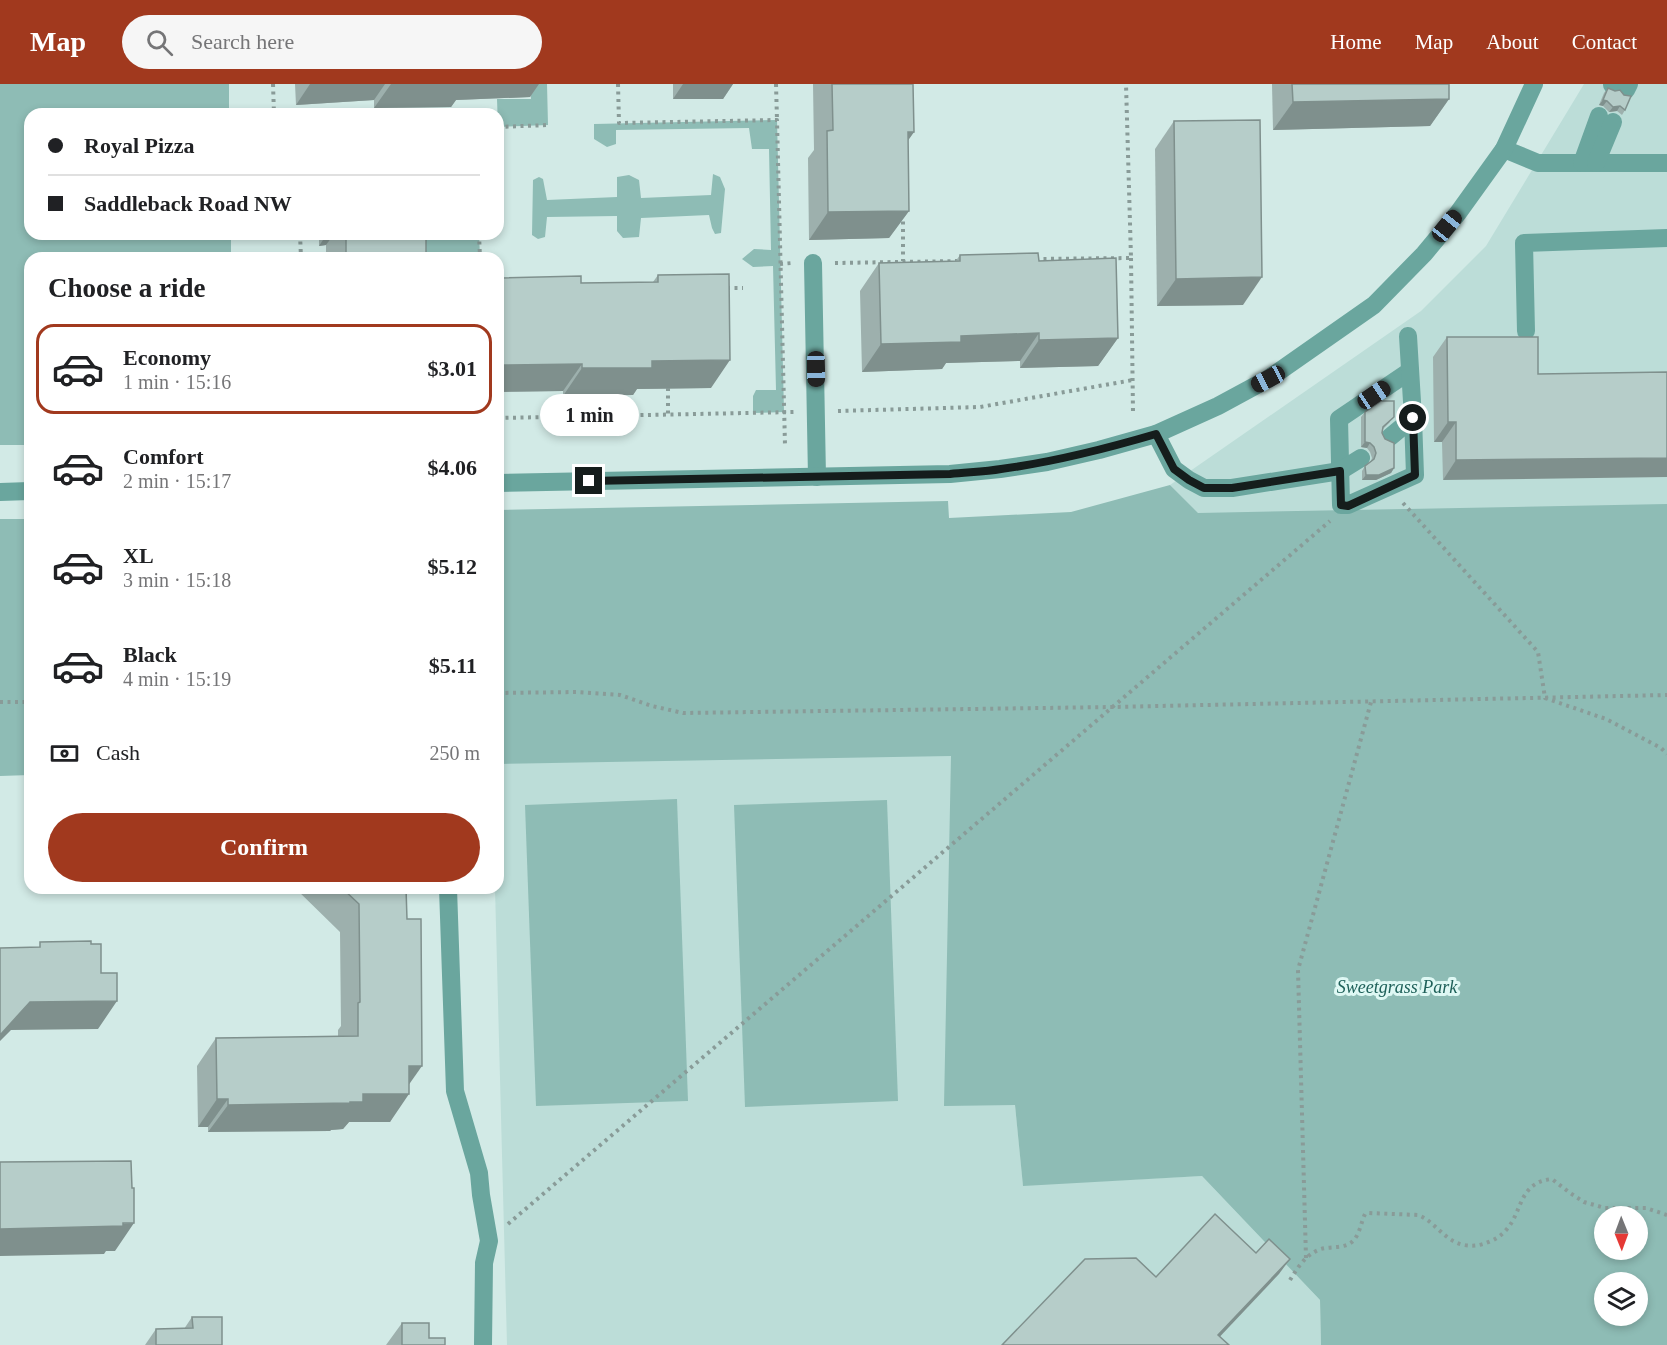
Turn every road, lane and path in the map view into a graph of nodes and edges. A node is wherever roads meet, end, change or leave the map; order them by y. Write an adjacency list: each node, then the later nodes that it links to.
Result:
1 (273, 84): 6 (path)
2 (618, 84): 8 (path)
3 (776, 84): 8 (path)
4 (1126, 84): 16 (path)
5 (1534, 84): 11 (street)
6 (274, 108)
7 (1606, 119): 12 (street)
8 (777, 120): 21 (path)
9 (548, 125): 10 (path)
10 (504, 127)
11 (1504, 148): 12 (street); 37 (street)
12 (1589, 163): 13 (street)
13 (1667, 163)
14 (903, 214): 18 (path)
15 (1667, 238): 24 (street)
16 (1131, 258): 17 (path); 27 (path)
17 (1035, 259)
18 (903, 261): 19 (path); 20 (path)
19 (963, 261)
20 (813, 263): 21 (path); 30 (street)
21 (780, 264): 31 (path)
22 (720, 288): 23 (path)
23 (743, 288)
24 (1527, 331)
25 (1408, 336): 26 (street)
26 (1410, 371): 36 (street); 41 (street)
27 (1133, 380): 30 (path); 32 (path)
28 (668, 388): 33 (path)
29 (584, 396): 34 (path)
30 (816, 411): 31 (path); 42 (street)
31 (784, 412): 33 (path); 39 (path)
32 (1133, 412)
33 (668, 414): 34 (path)
34 (586, 416): 35 (path)
35 (504, 418)
36 (1413, 418): 38 (street); 44 (street)
37 (1156, 434): 41 (street); 42 (street)
38 (1390, 437)
39 (785, 445)
40 (1361, 458): 41 (street)
41 (1340, 471): 47 (street)
42 (818, 477): 43 (street)
43 (504, 483)
44 (1389, 487): 47 (street); 50 (path)
45 (24, 491): 46 (street)
46 (0, 492)
47 (1348, 506): 54 (path)
48 (504, 693): 54 (path)
49 (1667, 695): 50 (path)
50 (1545, 698): 53 (path); 55 (path)
51 (0, 702): 52 (path)
52 (24, 702)
53 (1371, 702): 54 (path); 59 (path)
54 (1113, 707): 58 (path)
55 (1667, 754)
56 (448, 894): 58 (street)
57 (1667, 1215): 59 (path)
58 (489, 1240): 61 (street)
59 (1306, 1258): 60 (path)
60 (1290, 1280)
61 (483, 1345)

